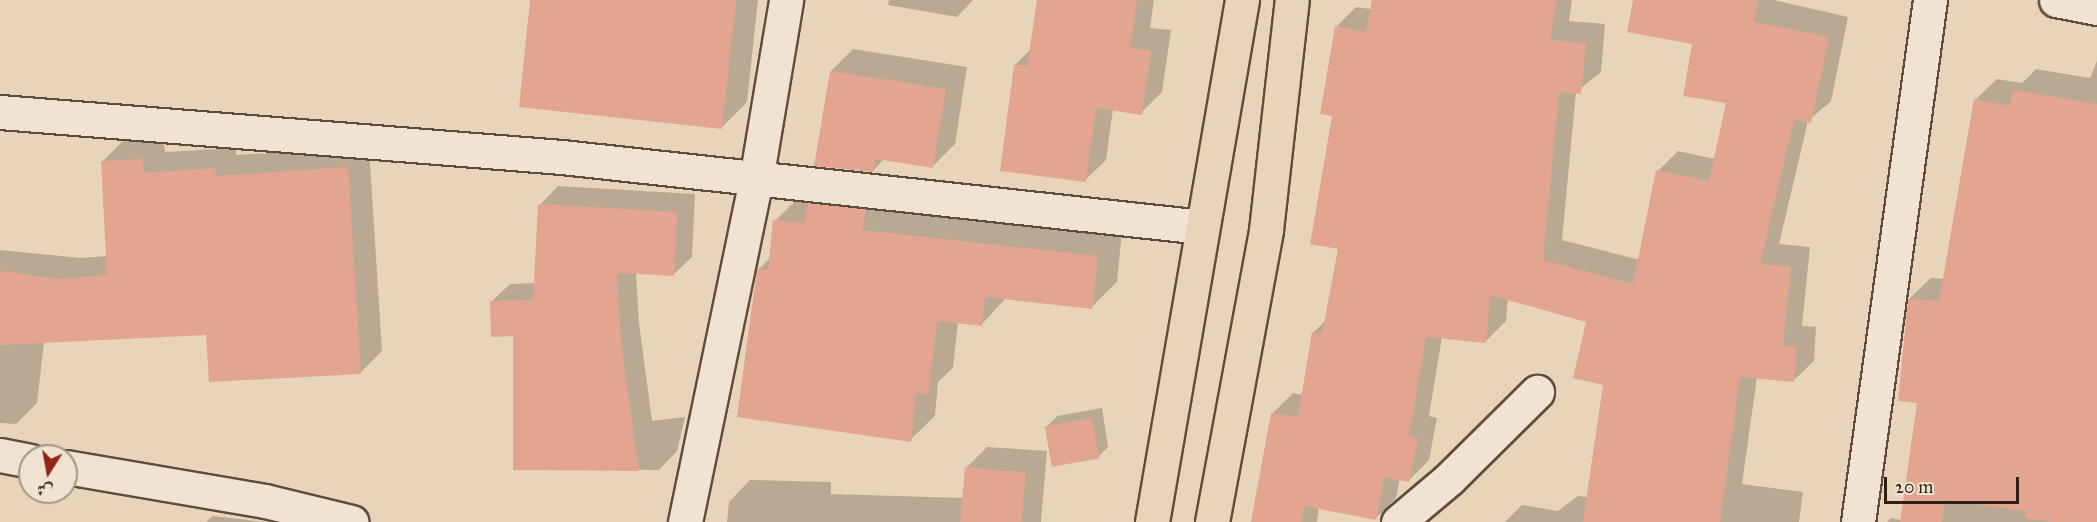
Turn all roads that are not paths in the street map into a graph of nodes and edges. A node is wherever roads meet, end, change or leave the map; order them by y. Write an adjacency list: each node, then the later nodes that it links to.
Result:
1 (786, 0): 8 (street)
2 (1242, 0): 9 (main road)
3 (1292, 0): 17 (main road)
4 (1930, 0): 19 (street)
5 (2056, 0): 6 (street)
6 (2097, 8)
7 (0, 112): 8 (street)
8 (756, 180): 9 (street); 15 (street)
9 (1202, 227): 16 (main road)
10 (1537, 392): 18 (street)
11 (0, 456): 12 (street)
12 (18, 459)
13 (78, 469): 14 (street)
14 (352, 522)
15 (685, 522)
16 (1152, 522)
17 (1212, 522)
18 (1398, 522)
19 (1858, 522)

